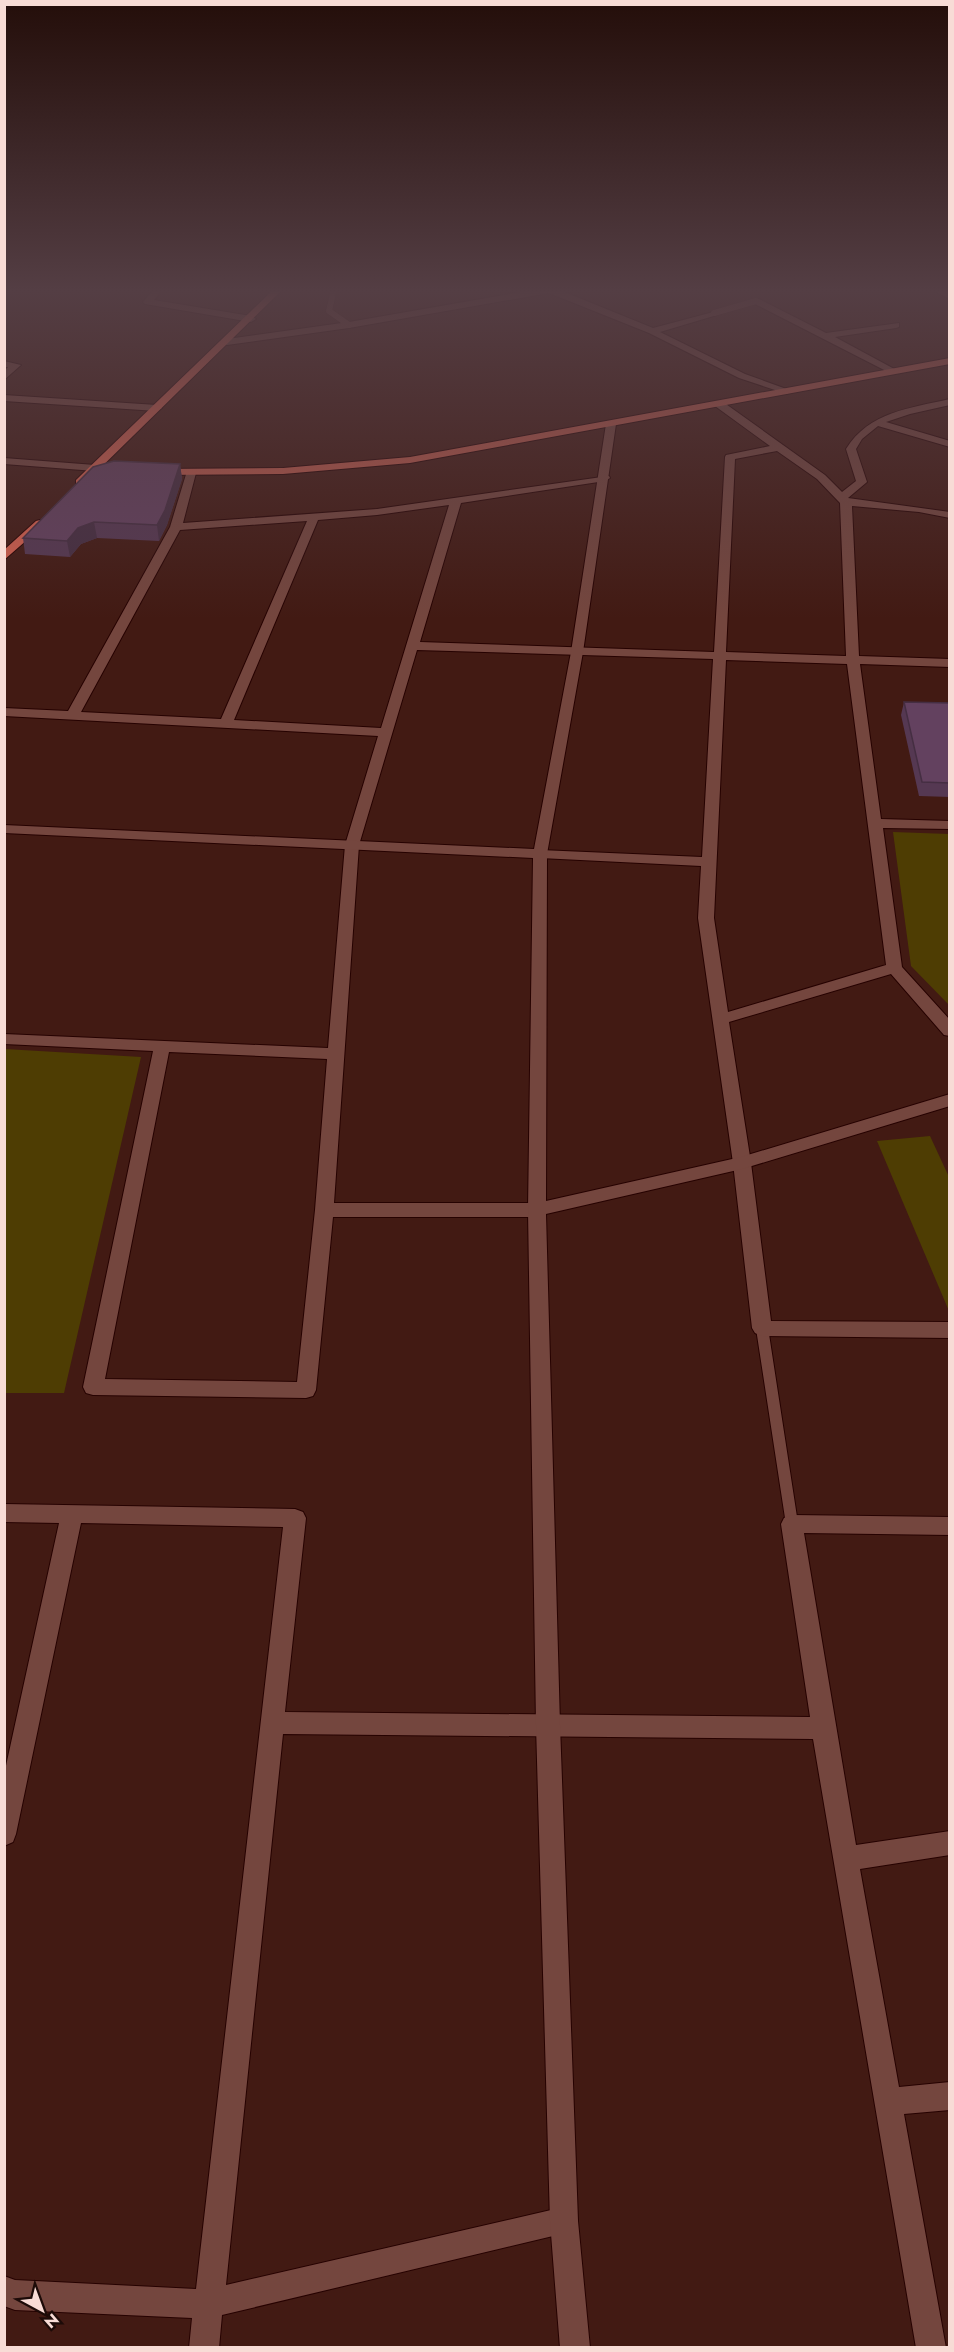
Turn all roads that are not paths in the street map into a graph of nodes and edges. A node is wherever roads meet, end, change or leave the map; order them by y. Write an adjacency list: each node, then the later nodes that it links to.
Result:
1 (16, 399): 6 (street)
2 (167, 399): 6 (highway)
3 (747, 399): 5 (main road)
4 (950, 402): 7 (street)
5 (720, 404): 8 (main road); 10 (street)
6 (157, 408): 12 (highway)
7 (877, 423): 9 (street); 17 (street)
8 (611, 424): 14 (main road); 15 (street)
9 (950, 444)
10 (779, 447): 17 (street); 26 (street)
11 (4, 461): 12 (street)
12 (101, 469): 16 (highway)
13 (149, 472): 14 (main road)
14 (191, 473): 22 (street)
15 (605, 478): 18 (street); 25 (street)
16 (70, 493)
17 (844, 500): 19 (street); 27 (street)
18 (456, 501): 21 (street); 24 (street)
19 (950, 516)
20 (45, 517): 23 (highway)
21 (313, 519): 22 (street); 31 (street)
22 (176, 527): 30 (street)
23 (4, 557)
24 (411, 646): 25 (street); 32 (street)
25 (577, 652): 26 (street); 37 (street)
26 (721, 657): 27 (street); 38 (street)
27 (853, 660): 28 (street); 33 (street)
28 (950, 663)
29 (4, 712): 30 (street)
30 (72, 717): 31 (street)
31 (226, 724): 32 (street)
32 (385, 732): 36 (street)
33 (874, 822): 34 (street); 39 (street)
34 (950, 825)
35 (4, 830): 36 (street)
36 (352, 845): 37 (street); 44 (street)
37 (540, 854): 38 (street); 48 (street)
38 (708, 862): 40 (street)
39 (894, 968): 40 (street); 41 (street)
40 (721, 1018): 46 (street)
41 (950, 1031)
42 (4, 1039): 43 (street)
43 (162, 1046): 44 (street); 47 (street)
44 (336, 1054): 47 (street)
45 (950, 1100): 46 (street)
46 (742, 1163): 48 (street); 49 (street)
47 (324, 1210): 48 (street)
48 (537, 1210): 56 (street)
49 (762, 1328): 50 (street); 53 (lane)
50 (950, 1330)
51 (4, 1513): 52 (street)
52 (72, 1514): 55 (street); 58 (street)
53 (792, 1524): 54 (street); 57 (street)
54 (950, 1526)
55 (274, 1723): 56 (street); 65 (street)
56 (548, 1725): 57 (street); 63 (street)
57 (823, 1728): 60 (street)
58 (4, 1834)
59 (950, 1843): 60 (street)
60 (846, 1859): 62 (street)
61 (950, 2096): 62 (street)
62 (888, 2102): 68 (street)
63 (564, 2221): 65 (street); 67 (street)
64 (4, 2292): 65 (street)
65 (207, 2304): 66 (street)
66 (204, 2348)
67 (575, 2348)
68 (931, 2348)

